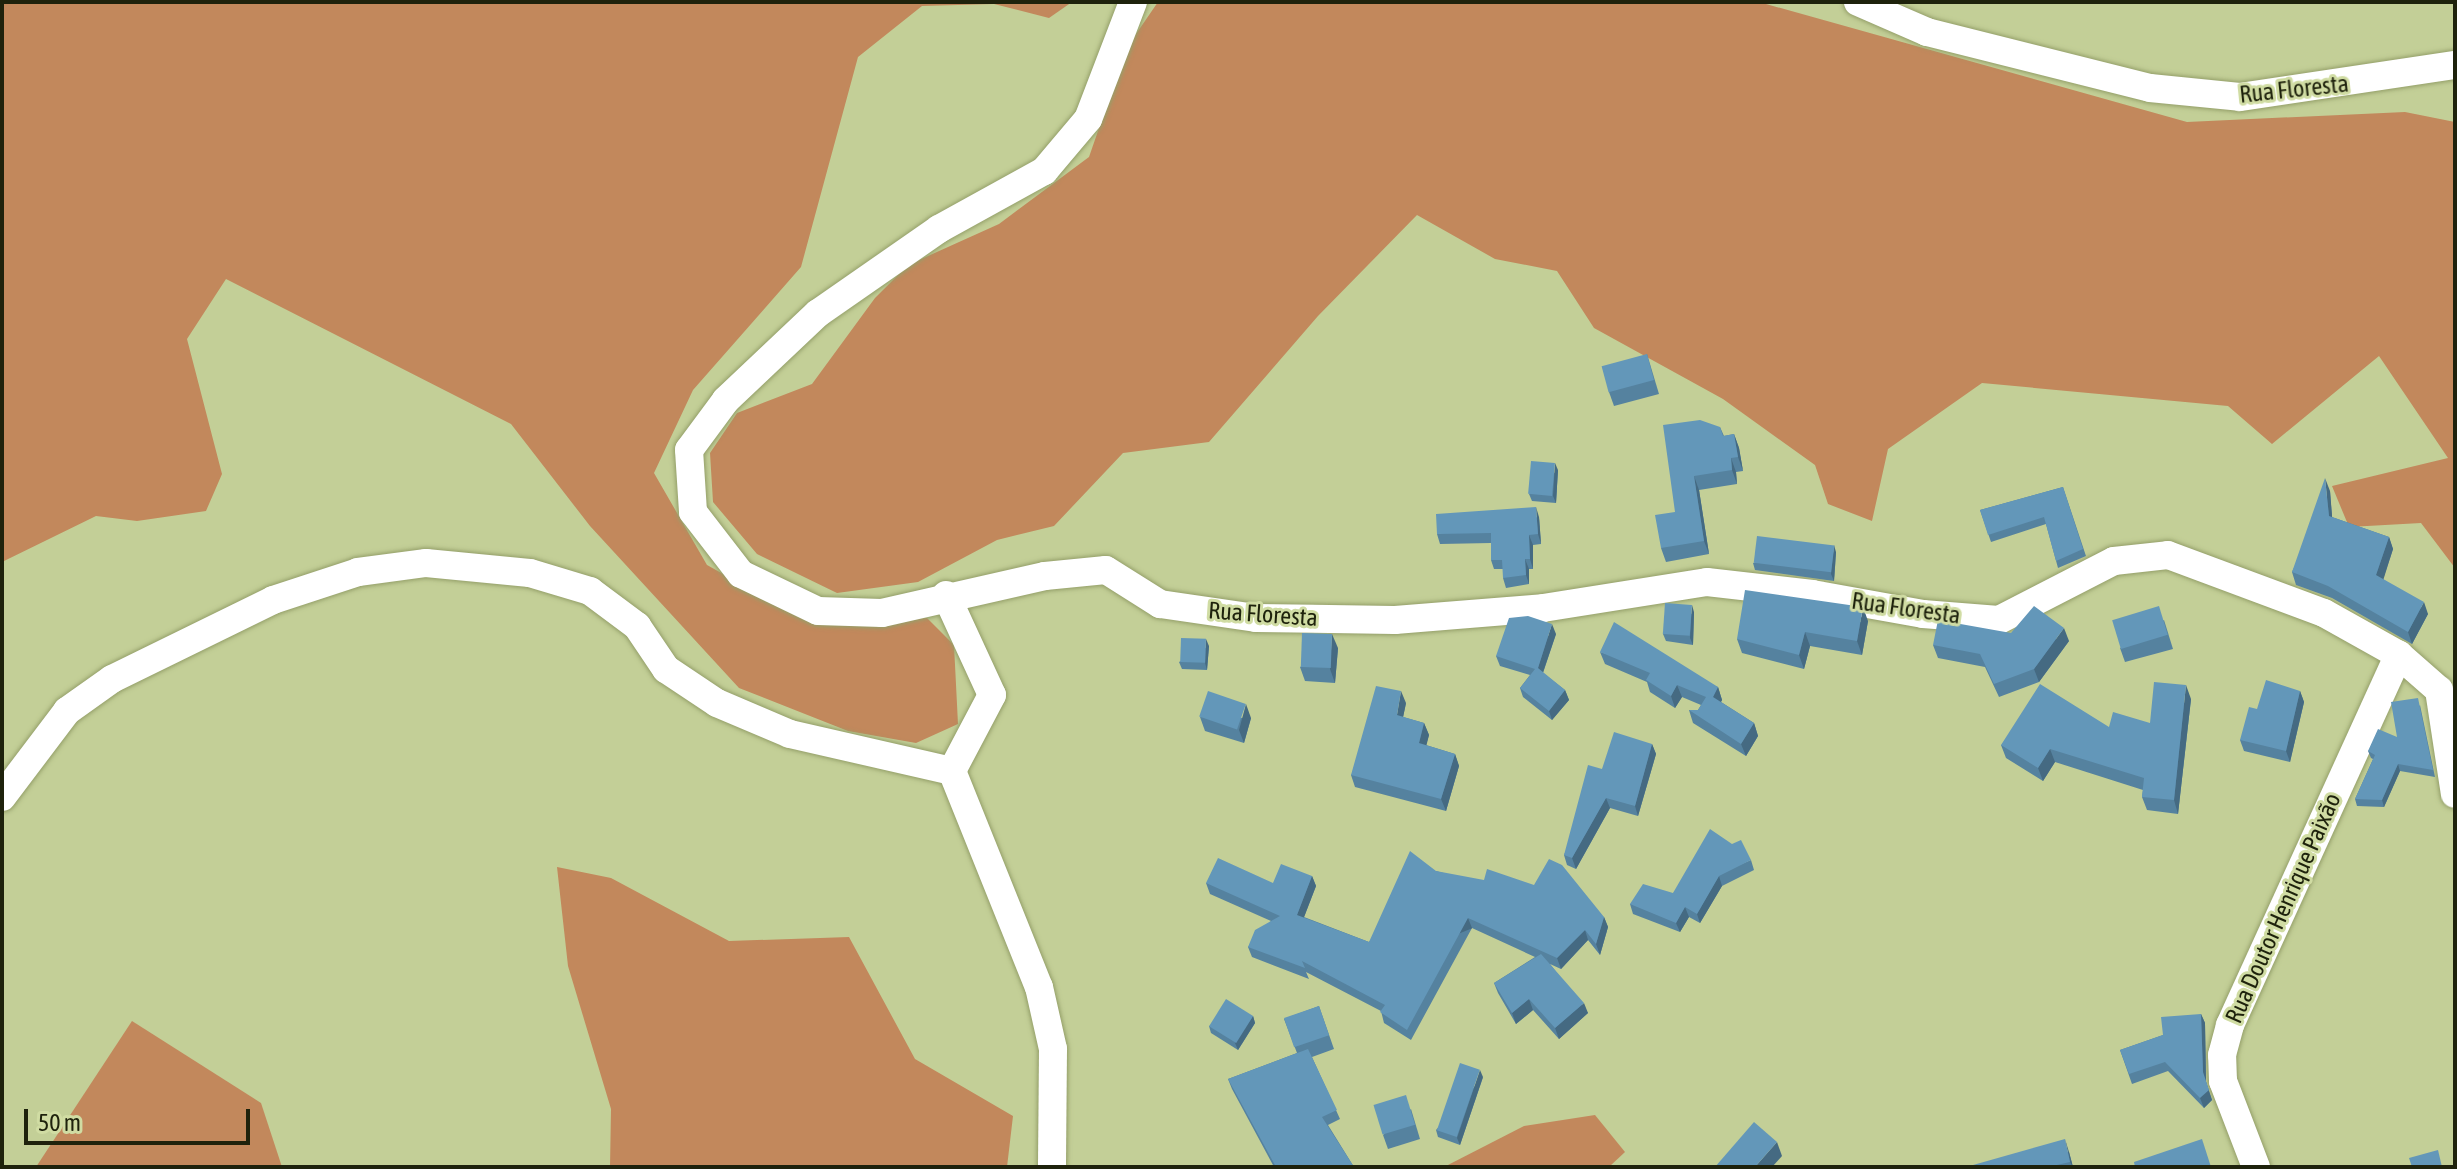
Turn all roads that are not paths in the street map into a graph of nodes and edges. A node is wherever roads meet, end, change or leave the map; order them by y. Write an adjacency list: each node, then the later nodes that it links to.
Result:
1 (1133, 2): 4 (street, Rua Floresta)
2 (1858, 2): 3 (street, Rua Floresta)
3 (2455, 65)
4 (946, 595): 5 (street, Rua Floresta); 6 (street)
5 (2399, 655): 7 (street, Rua Floresta); 10 (street, Rua Doutor Henrique Paixão)
6 (952, 771): 8 (street); 9 (street)
7 (2455, 794)
8 (2, 797)
9 (1052, 1167)
10 (2256, 1167)

